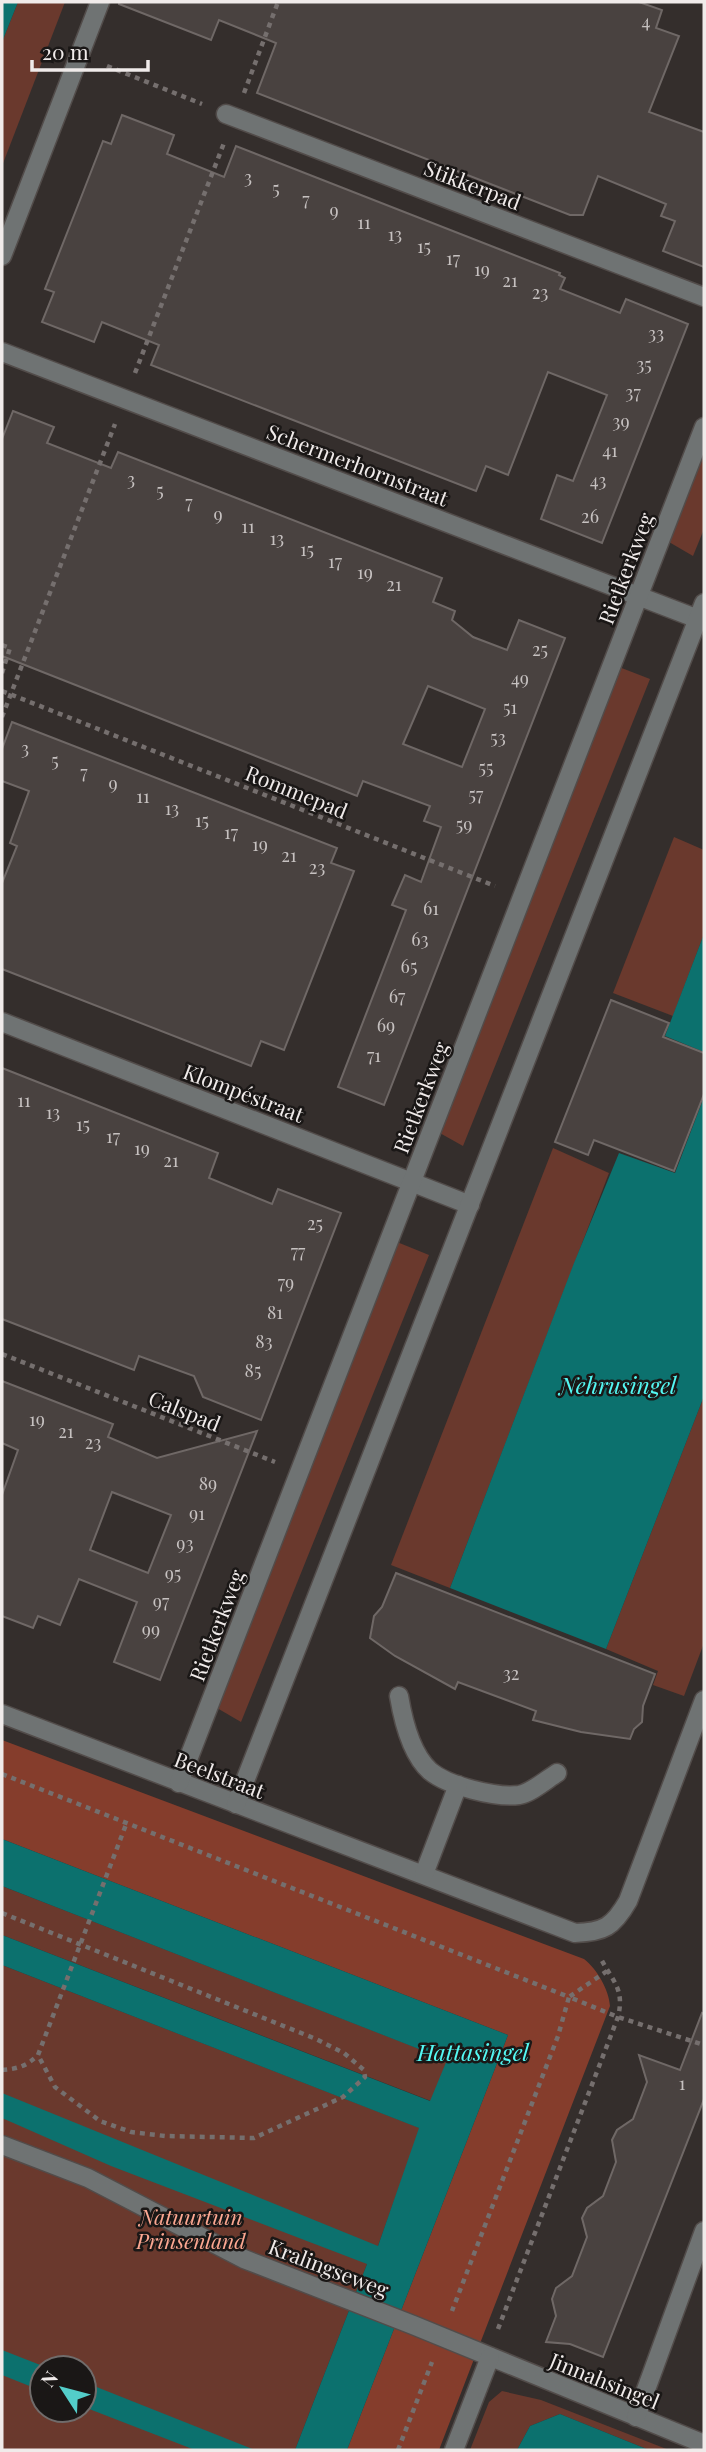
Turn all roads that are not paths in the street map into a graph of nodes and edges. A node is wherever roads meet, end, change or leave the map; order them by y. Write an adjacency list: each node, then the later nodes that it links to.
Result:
1 (100, 2): 3 (street)
2 (230, 116): 4 (street, Stikkerpad)
3 (2, 256)
4 (704, 297)
5 (2, 352): 7 (street, Schermerhornstraat)
6 (704, 427): 7 (street, Rietkerkweg)
7 (639, 596): 8 (street, Schermerhornstraat); 10 (street, Rietkerkweg)
8 (701, 611): 11 (street)
9 (2, 1022): 10 (street, Klompéstraat)
10 (412, 1182): 11 (street, Klompéstraat); 16 (street, Rietkerkweg)
11 (470, 1205): 18 (street)
12 (398, 1696): 17 (street)
13 (704, 1700): 19 (street, Beelstraat)
14 (2, 1714): 16 (street, Beelstraat)
15 (557, 1773): 17 (street)
16 (179, 1783): 18 (street, Beelstraat)
17 (458, 1785): 19 (street)
18 (236, 1804): 19 (street, Beelstraat)
19 (424, 1874)
20 (2, 2145): 22 (street, Kralingseweg)
21 (703, 2240): 23 (street)
22 (490, 2357): 23 (street, Jinnahsingel); 25 (street)
23 (636, 2417): 24 (street, Jinnahsingel)
24 (704, 2444)
25 (454, 2450)

